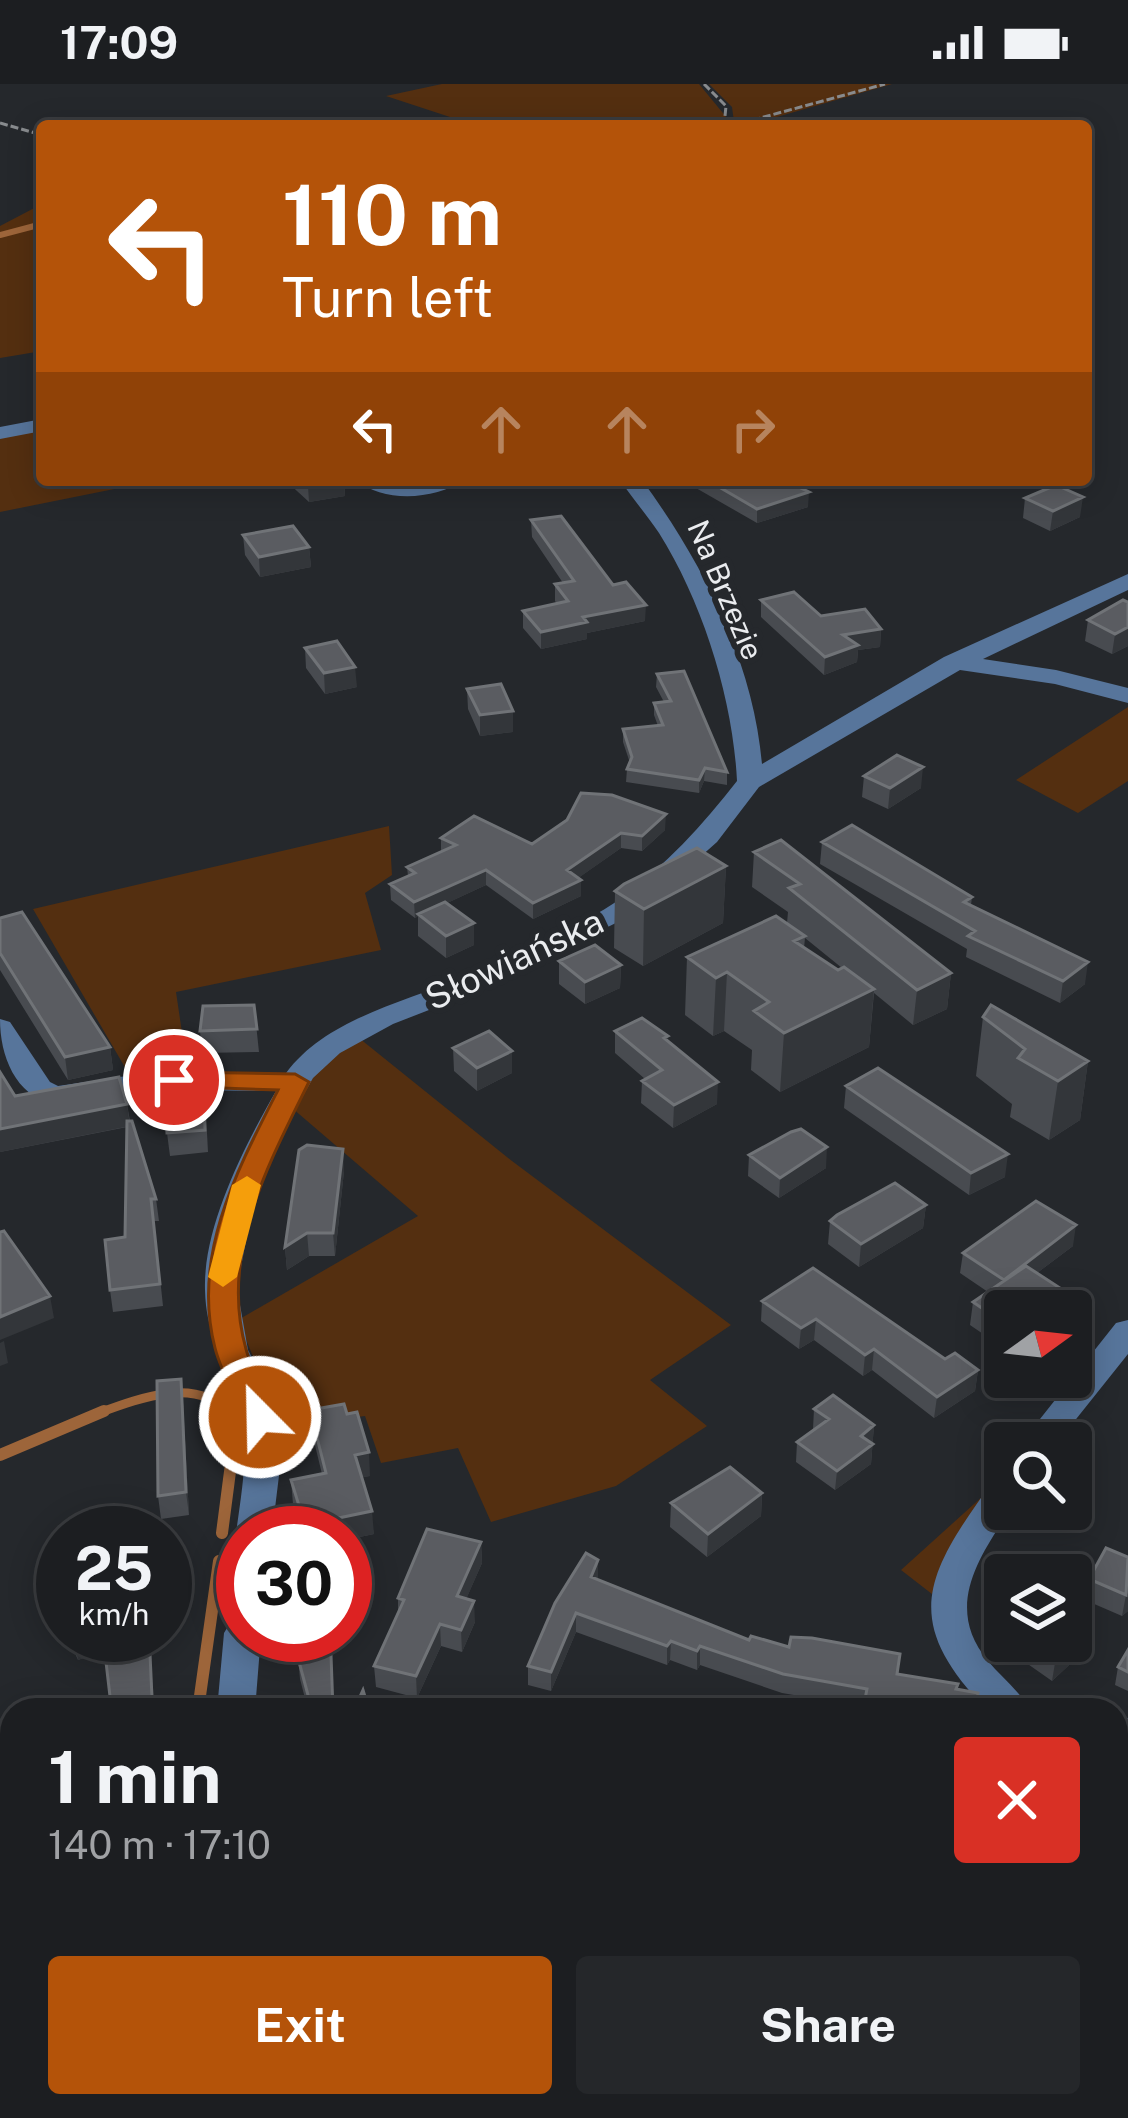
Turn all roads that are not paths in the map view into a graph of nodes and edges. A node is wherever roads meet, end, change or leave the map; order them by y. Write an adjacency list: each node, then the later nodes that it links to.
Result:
1 (36, 425): 2 (street)
2 (0, 433)
3 (380, 486): 4 (street)
4 (418, 486)
5 (635, 486): 9 (street, Na Brzezie)
6 (1128, 581): 7 (street, Słowiańska)
7 (953, 662): 8 (street); 10 (street, Słowiańska)
8 (1128, 696)
9 (745, 732): 10 (street); 11 (street, Na Brzezie)
10 (818, 742): 11 (street, Słowiańska)
11 (750, 782): 13 (street, Słowiańska)
12 (0, 1028): 13 (street)
13 (295, 1082): 16 (street, Słowiańska)
14 (1128, 1331): 15 (street)
15 (1056, 1422)
16 (258, 1506)
17 (984, 1524): 20 (street)
18 (240, 1662): 19 (street)
19 (237, 1698)
20 (1001, 1698)

